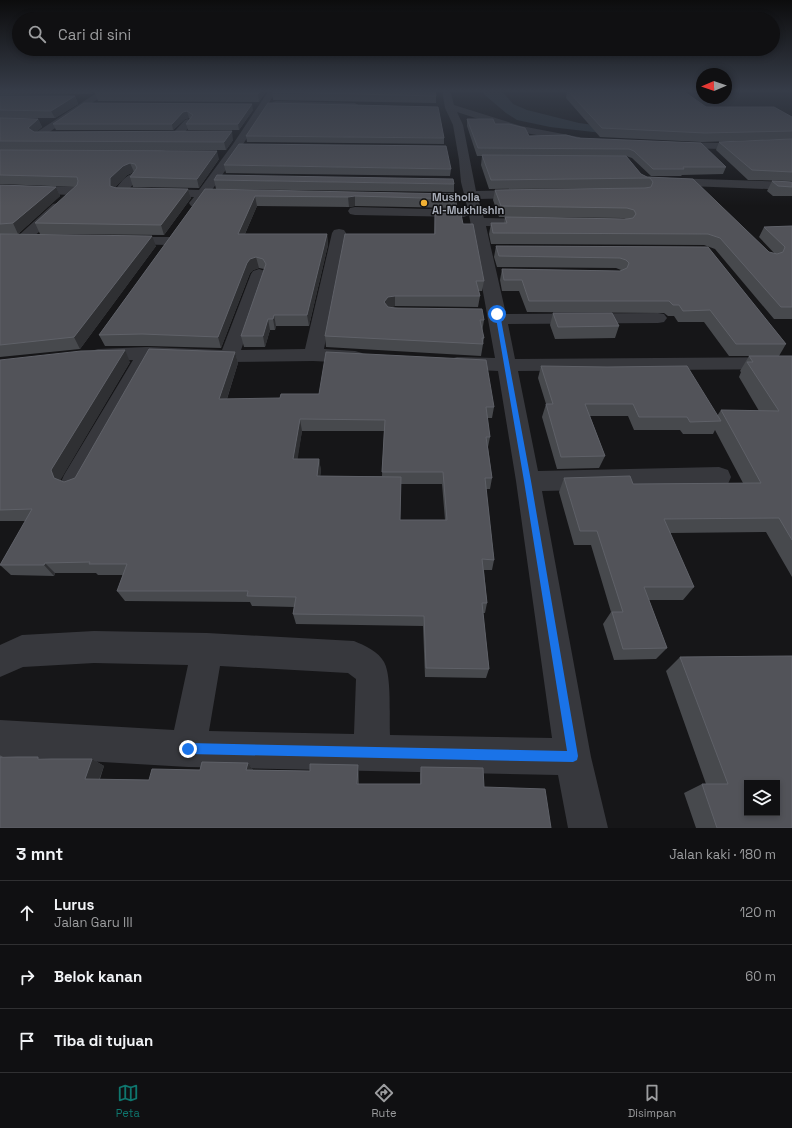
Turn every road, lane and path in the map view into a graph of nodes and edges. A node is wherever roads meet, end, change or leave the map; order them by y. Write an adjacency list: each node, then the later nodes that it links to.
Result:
1 (28, 129): 7 (street)
2 (52, 129): 7 (street)
3 (180, 129): 8 (street)
4 (247, 129): 11 (street)
5 (459, 129): 32 (street)
6 (518, 129): 9 (street)
7 (48, 133): 14 (street)
8 (215, 135)
9 (587, 141)
10 (792, 143): 13 (street)
11 (239, 144): 16 (street); 21 (street)
12 (665, 145): 13 (street)
13 (702, 146): 17 (street)
14 (5, 154): 15 (street); 18 (street)
15 (32, 154)
16 (215, 155)
17 (714, 157)
18 (0, 161)
19 (731, 174): 25 (street)
20 (134, 177): 28 (street)
21 (214, 178): 22 (street); 28 (street)
22 (230, 178)
23 (656, 182): 24 (street)
24 (692, 182): 25 (street); 31 (street)
25 (742, 184): 26 (street)
26 (792, 186)
27 (0, 189): 38 (street)
28 (203, 193): 29 (street); 33 (street)
29 (242, 194)
30 (533, 194): 32 (street)
31 (706, 196)
32 (467, 198): 34 (street); 35 (street); 43 (street)
33 (190, 211)
34 (355, 211)
35 (547, 223)
36 (338, 233): 47 (street)
37 (8, 239): 38 (street)
38 (23, 239): 39 (street)
39 (46, 239)
40 (108, 240): 41 (street)
41 (160, 254)
42 (259, 274): 48 (street)
43 (492, 315): 44 (street); 52 (street)
44 (658, 318)
45 (88, 351): 46 (street)
46 (147, 353): 48 (street); 55 (street)
47 (313, 355): 48 (street); 50 (street)
48 (228, 356)
49 (790, 356): 52 (street)
50 (375, 358)
51 (437, 361): 52 (street)
52 (506, 365): 54 (street)
53 (720, 477): 54 (street)
54 (528, 481): 61 (street)
55 (73, 482)
56 (207, 649): 57 (street); 59 (street); 60 (street)
57 (0, 661)
58 (0, 738): 59 (street)
59 (188, 749): 60 (street)
60 (372, 752): 61 (street)
61 (573, 756): 62 (street)
62 (588, 828)

